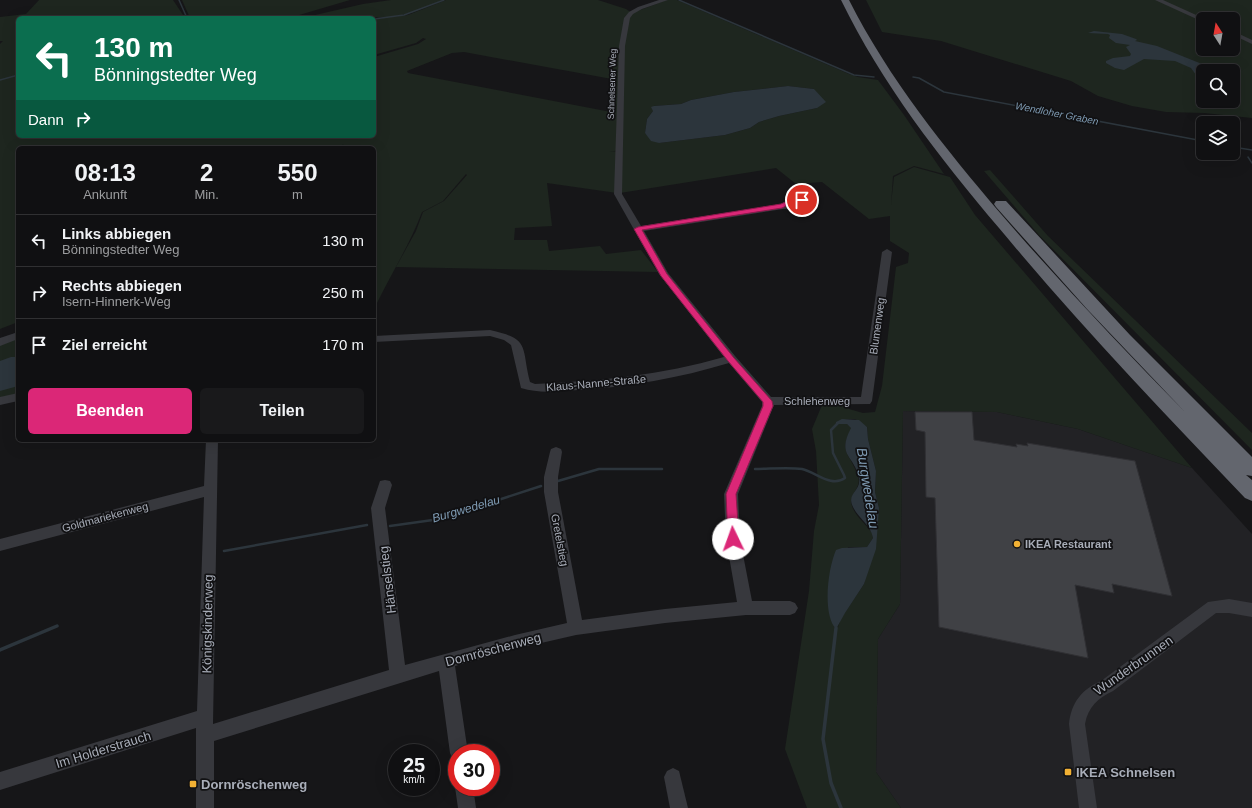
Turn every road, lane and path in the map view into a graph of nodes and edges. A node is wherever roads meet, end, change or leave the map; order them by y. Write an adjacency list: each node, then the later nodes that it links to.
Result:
1 (665, 0): 11 (street, Schnelsener Weg)
2 (845, 0): 26 (highway)
3 (856, 0): 8 (highway)
4 (1158, 0): 5 (street)
5 (1196, 17)
6 (1240, 37): 7 (street)
7 (1252, 42)
8 (895, 68)
9 (976, 174): 23 (highway)
10 (782, 206): 11 (street)
11 (638, 229): 16 (street)
12 (887, 252): 18 (street, Blumenweg)
13 (16, 336): 15 (street)
14 (376, 339): 16 (street, Klaus-Nanne-Straße)
15 (0, 342)
16 (731, 360): 20 (street)
17 (16, 397): 19 (street)
18 (866, 400): 20 (street, Schlehenweg)
19 (0, 401)
20 (768, 401): 28 (street)
21 (212, 442): 25 (street, Königskinderweg)
22 (556, 452): 31 (street, Gretelstieg)
23 (1252, 469)
24 (385, 485): 33 (street, Hänselstieg)
25 (210, 490): 27 (street, Goldmariekenweg); 34 (street, Königskinderweg)
26 (1252, 493)
27 (0, 545)
28 (746, 608): 29 (street, Dornröschenweg); 31 (street, Dornröschenweg)
29 (790, 608)
30 (1252, 610): 43 (street, Wunderbrunnen)
31 (576, 628): 32 (street, Dornröschenweg)
32 (446, 662): 33 (street, Dornröschenweg); 36 (street)
33 (398, 675): 35 (street, Dornröschenweg)
34 (205, 717): 35 (street, Königskinderweg); 38 (street, Im Holderstrauch)
35 (205, 735): 40 (street, Königskinderweg)
36 (458, 744)
37 (673, 777): 42 (street)
38 (0, 781)
39 (465, 796): 41 (street)
40 (205, 808)
41 (467, 808)
42 (679, 808)
43 (1088, 808)

